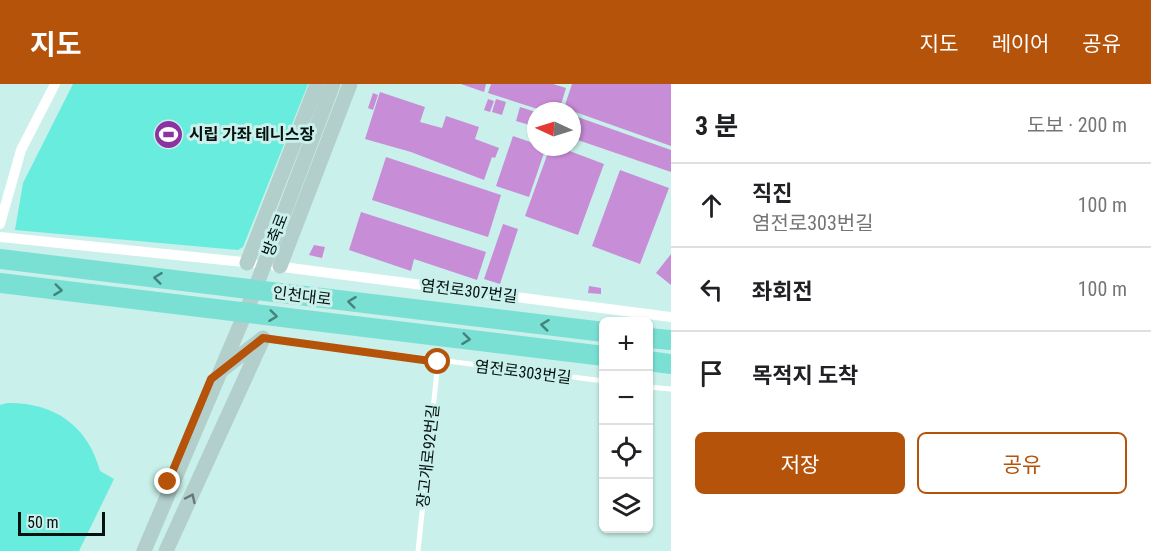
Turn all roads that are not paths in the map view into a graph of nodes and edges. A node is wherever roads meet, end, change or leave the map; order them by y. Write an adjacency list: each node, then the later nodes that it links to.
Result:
1 (55, 84): 5 (street)
2 (317, 84): 8 (main road)
3 (333, 84): 24 (main road, 방축로)
4 (350, 84): 9 (main road)
5 (0, 224)
6 (0, 237): 8 (street, 염전로307번길)
7 (0, 259): 12 (highway, 인천대로, one-way to 7)
8 (247, 262): 9 (street, 염전로307번길)
9 (273, 266): 11 (street, 염전로307번길)
10 (0, 283): 16 (highway, 인천대로, one-way to 16)
11 (671, 317)
12 (599, 332)
13 (263, 338): 17 (lane, 염전로303번길); 23 (main road); 25 (main road, one-way to 13)
14 (653, 338): 15 (highway)
15 (671, 340)
16 (599, 356)
17 (438, 362): 20 (lane, 염전로303번길); 26 (lane, 장고개로92번길)
18 (653, 362): 19 (highway)
19 (671, 364)
20 (599, 381)
21 (653, 388): 22 (lane)
22 (671, 390)
23 (136, 551)
24 (144, 551)
25 (166, 551)
26 (418, 551)

